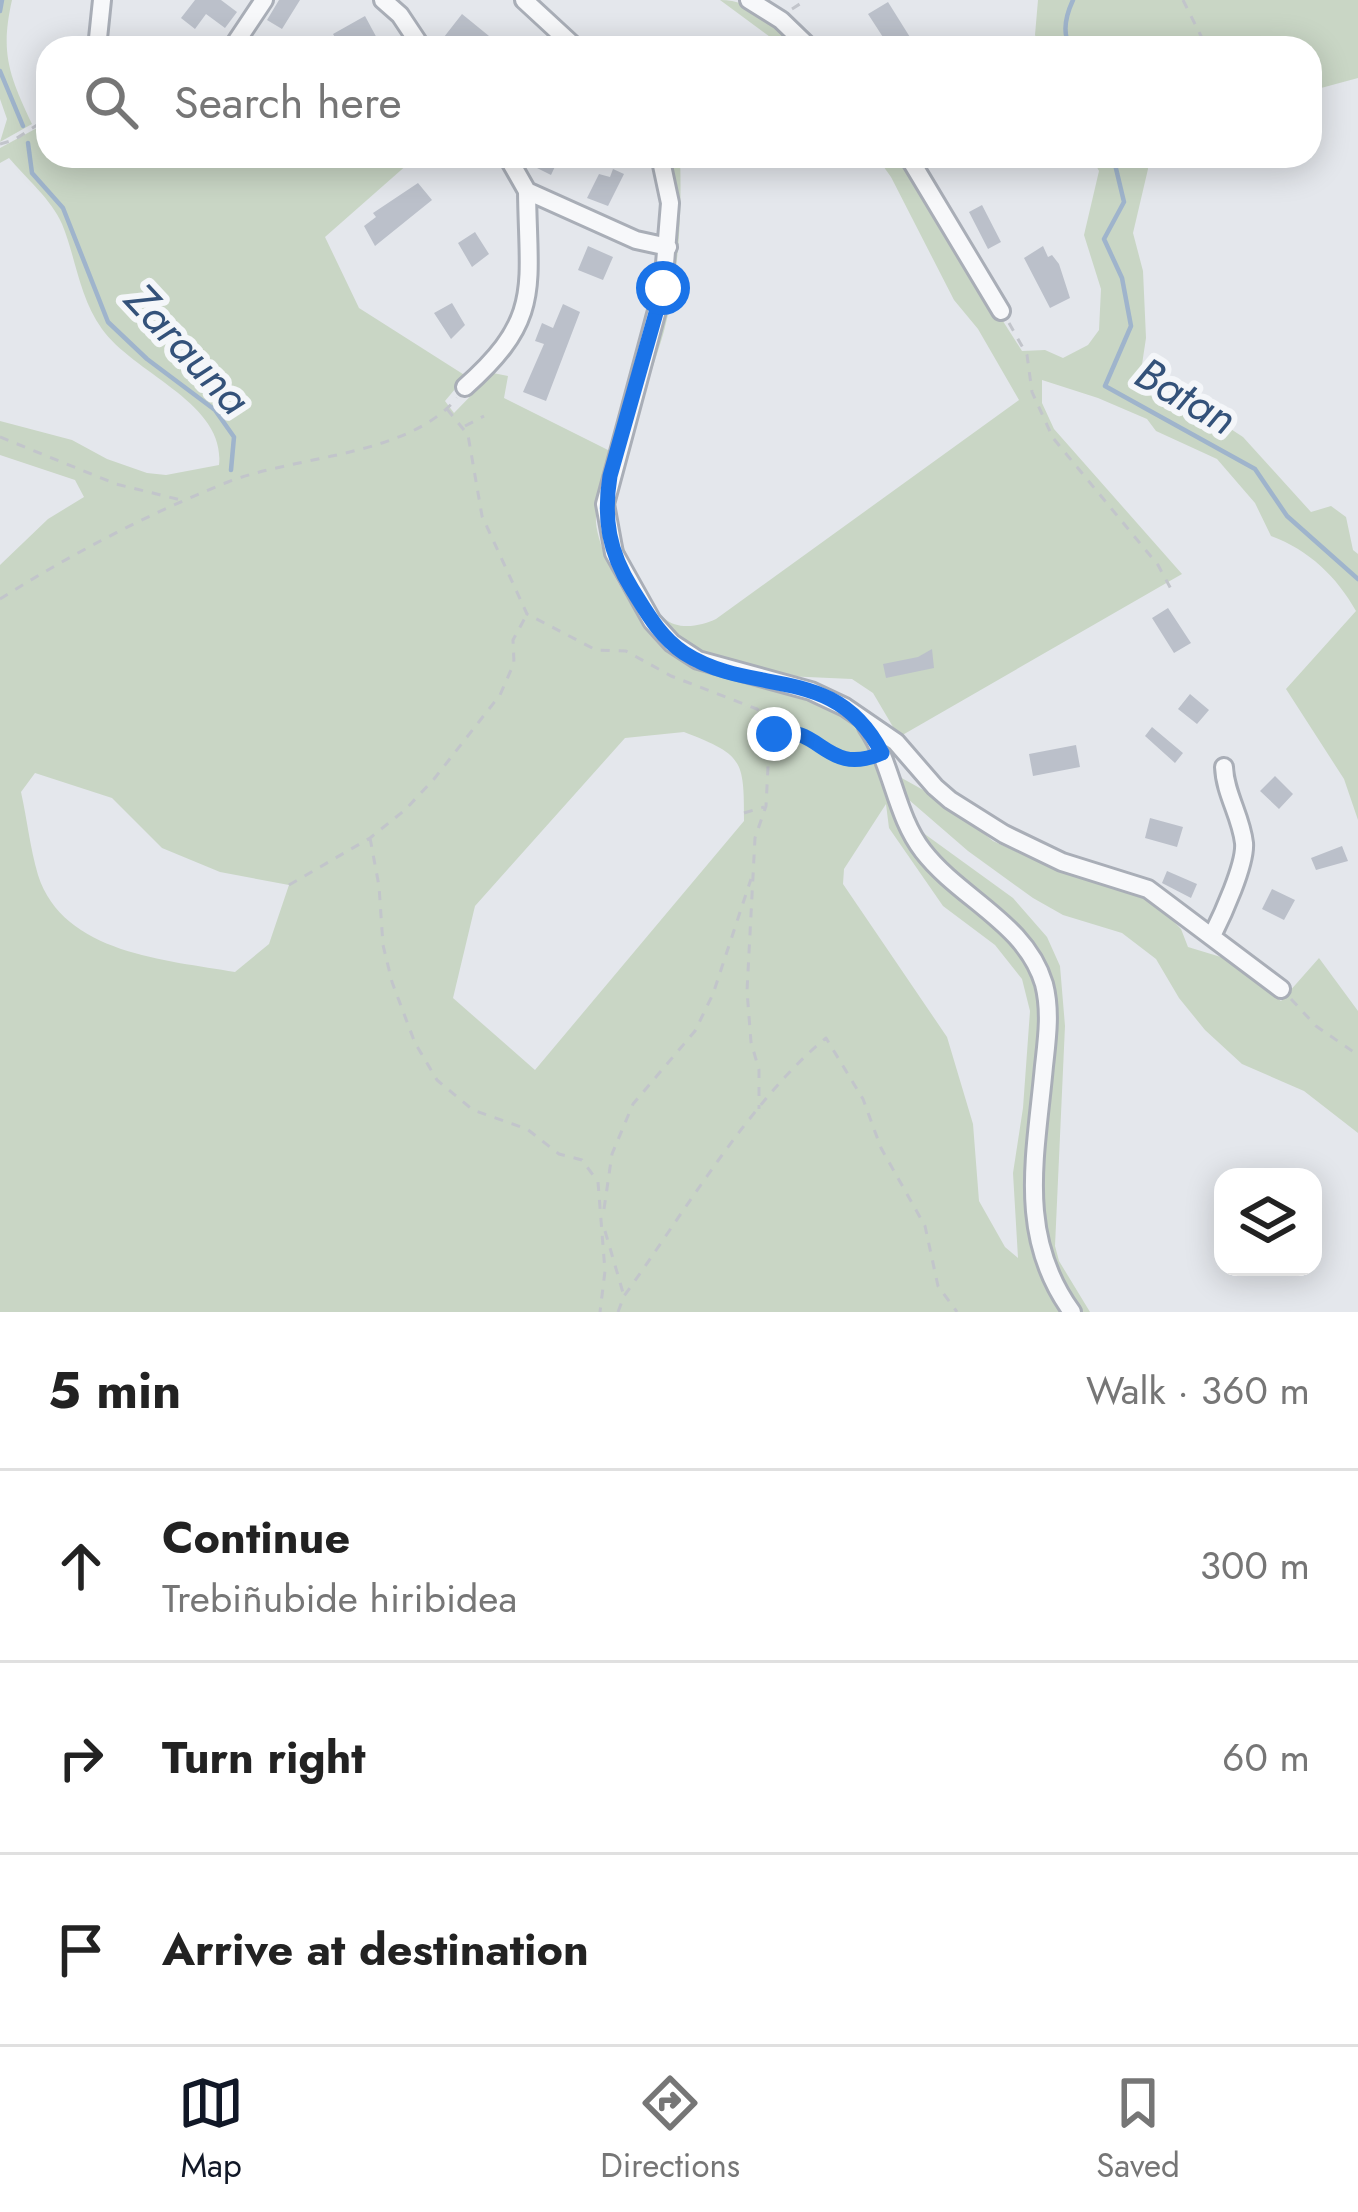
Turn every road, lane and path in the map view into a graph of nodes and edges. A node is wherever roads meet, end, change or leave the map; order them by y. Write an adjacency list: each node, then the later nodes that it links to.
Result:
1 (102, 0): 7 (street)
2 (264, 0): 8 (street)
3 (383, 0): 9 (street)
4 (524, 0): 10 (street)
5 (749, 0): 11 (street)
6 (1184, 0): 12 (path)
7 (98, 36)
8 (240, 36)
9 (414, 36)
10 (563, 36)
11 (798, 36)
12 (1201, 36)
13 (36, 126): 14 (path)
14 (0, 144)
15 (514, 168): 18 (street)
16 (663, 168): 19 (street)
17 (915, 168): 20 (street)
18 (527, 191): 19 (street); 21 (street)
19 (668, 248): 29 (street)
20 (1001, 310): 26 (path)
21 (466, 387)
22 (484, 416): 23 (path)
23 (462, 428): 25 (path); 28 (path)
24 (0, 437): 25 (path)
25 (183, 501): 27 (path)
26 (1171, 589)
27 (0, 599)
28 (527, 614): 30 (path); 35 (path)
29 (863, 721): 31 (street); 38 (street)
30 (774, 734): 31 (path); 33 (path)
31 (882, 753): 49 (street)
32 (1224, 767): 38 (street)
33 (766, 806): 34 (path); 36 (path)
34 (744, 813)
35 (370, 838): 37 (path); 44 (path)
36 (754, 872): 43 (path); 44 (path)
37 (289, 885)
38 (1212, 936): 39 (street)
39 (1281, 988): 41 (path)
40 (1358, 1046): 41 (path)
41 (1351, 1050): 42 (path)
42 (1358, 1054)
43 (759, 1109): 45 (path); 48 (path)
44 (603, 1220): 45 (path); 46 (path)
45 (624, 1296): 47 (path)
46 (600, 1312)
47 (618, 1312)
48 (956, 1312)
49 (1072, 1312)

